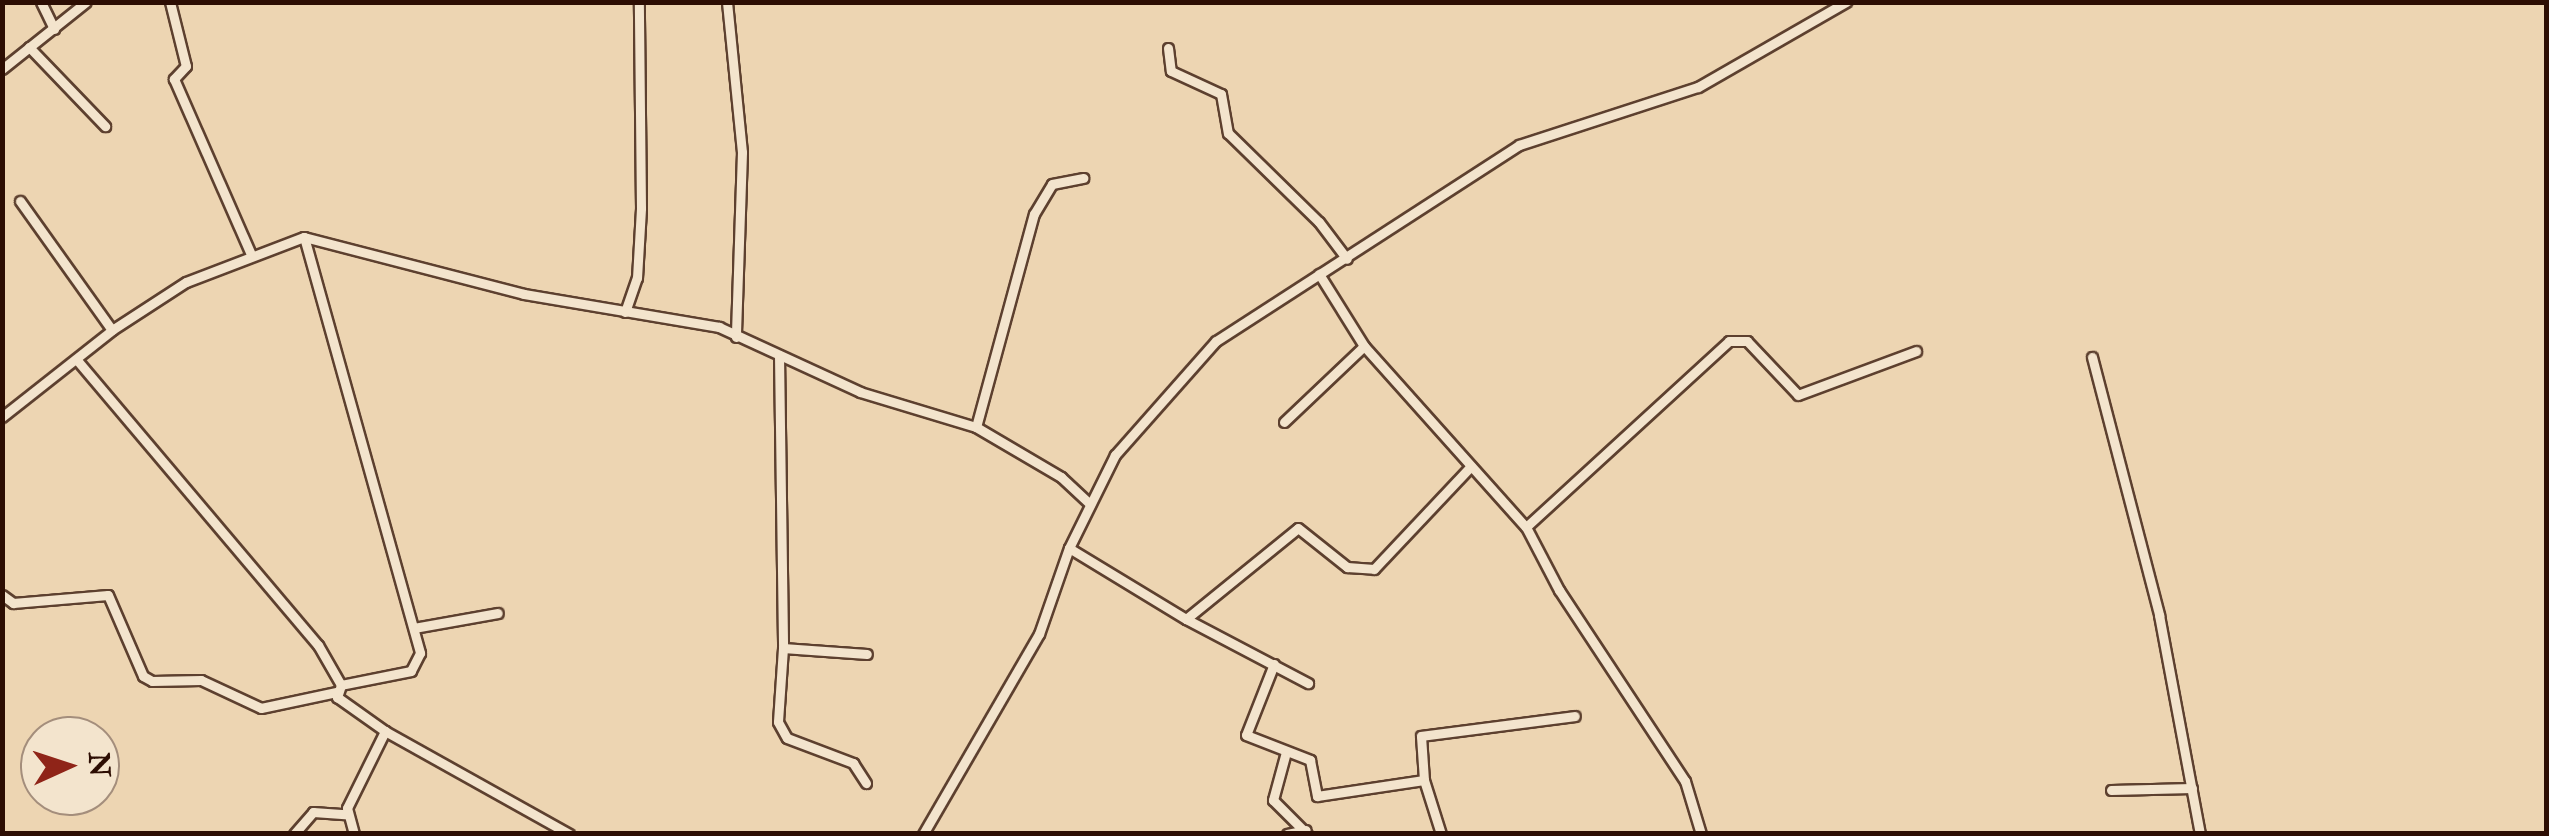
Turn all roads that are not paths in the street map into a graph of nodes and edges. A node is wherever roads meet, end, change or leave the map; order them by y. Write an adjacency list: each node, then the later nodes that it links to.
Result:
1 (41, 2): 7 (street)
2 (86, 2): 7 (street)
3 (170, 2): 15 (street)
4 (639, 2): 18 (street)
5 (727, 2): 20 (street)
6 (1846, 2): 16 (street)
7 (54, 28): 8 (street)
8 (28, 48): 10 (street); 11 (street)
9 (1168, 48): 16 (street)
10 (2, 69)
11 (105, 126)
12 (1083, 178): 28 (street)
13 (20, 201): 19 (street)
14 (304, 238): 15 (street); 18 (street); 36 (street)
15 (250, 254): 19 (street)
16 (1346, 258): 17 (street)
17 (1319, 274): 21 (street); 30 (street)
18 (625, 312): 20 (street)
19 (112, 330): 25 (street)
20 (736, 336): 23 (street)
21 (1364, 346): 27 (street); 29 (street)
22 (1916, 351): 31 (street)
23 (779, 355): 28 (street); 37 (street)
24 (2092, 357): 47 (street)
25 (77, 360): 26 (street); 41 (street)
26 (2, 417)
27 (1284, 422)
28 (976, 427): 30 (street)
29 (1472, 466): 31 (street); 35 (street)
30 (1090, 504): 32 (street)
31 (1526, 527): 57 (street)
32 (1069, 548): 35 (street); 54 (street)
33 (2, 595): 41 (street)
34 (498, 613): 36 (street)
35 (1186, 619): 39 (street)
36 (414, 628): 41 (street)
37 (783, 648): 38 (street); 46 (street)
38 (866, 654)
39 (1274, 664): 40 (street); 44 (street)
40 (1308, 683)
41 (338, 688): 43 (street)
42 (1575, 716): 45 (street)
43 (386, 732): 49 (street); 53 (street)
44 (1286, 752): 45 (street); 50 (street)
45 (1424, 780): 56 (street)
46 (866, 784)
47 (2192, 788): 48 (street); 58 (street)
48 (2111, 790)
49 (345, 814): 51 (street); 52 (street)
50 (1307, 832): 55 (street)
51 (294, 834)
52 (354, 834)
53 (569, 834)
54 (924, 834)
55 (1287, 834)
56 (1441, 834)
57 (1701, 834)
58 (2200, 834)

